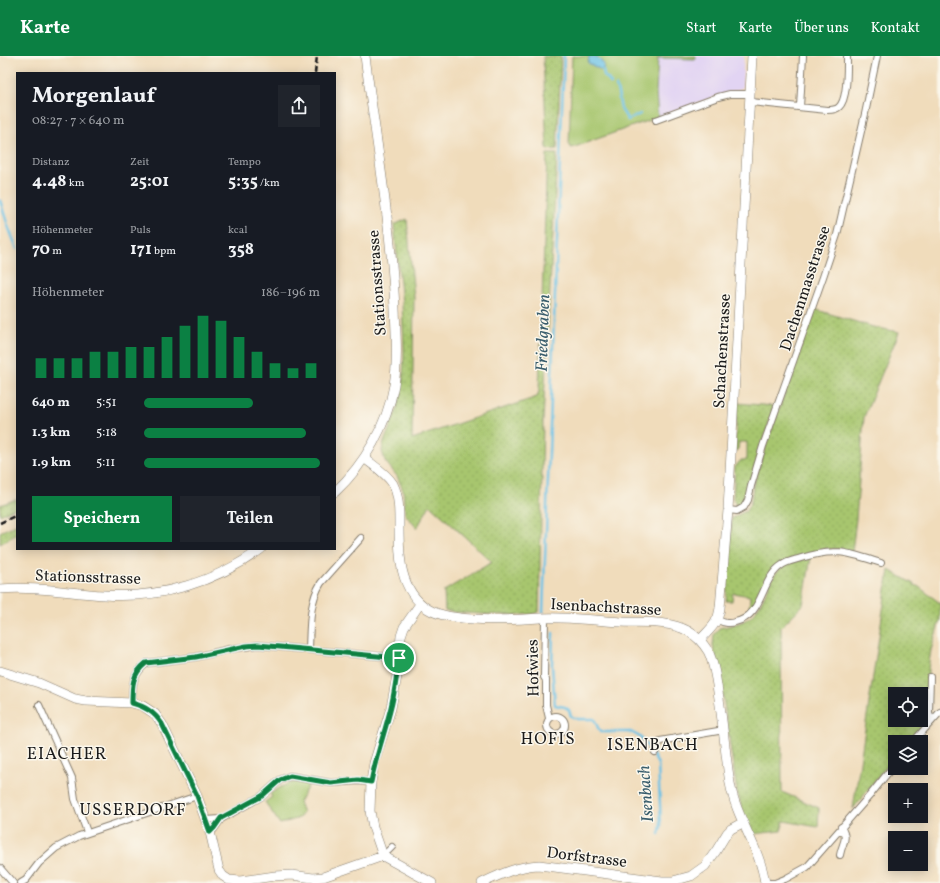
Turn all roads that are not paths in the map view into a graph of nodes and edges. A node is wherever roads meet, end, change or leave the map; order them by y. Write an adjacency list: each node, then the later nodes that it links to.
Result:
1 (365, 56): 9 (street, Stationsstrasse)
2 (752, 56): 6 (street, Schachenstrasse)
3 (803, 56): 7 (street)
4 (847, 56): 7 (street)
5 (877, 56): 11 (street, Dachenmasstrasse)
6 (751, 98): 7 (street); 8 (street); 11 (street, Schachenstrasse)
7 (800, 107)
8 (656, 120)
9 (364, 458): 10 (street, Stationsstrasse); 16 (street, Isenbachstrasse)
10 (336, 491)
11 (728, 510): 18 (street, Schachenstrasse)
12 (361, 538): 20 (street)
13 (260, 550): 15 (street, Stationsstrasse)
14 (881, 563): 18 (street)
15 (0, 589)
16 (420, 604): 17 (street, Isenbachstrasse); 21 (street)
17 (545, 618): 19 (street, Isenbachstrasse); 27 (street, Hofwies)
18 (718, 620): 19 (street)
19 (700, 640): 29 (street, Isenbachstrasse)
20 (309, 649): 21 (street); 24 (street)
21 (399, 658): 33 (street)
22 (0, 671): 24 (street)
23 (930, 677): 28 (street)
24 (132, 703): 34 (street)
25 (39, 705): 39 (street)
26 (940, 712): 28 (street)
27 (549, 718)
28 (931, 722): 30 (street)
29 (724, 730): 31 (street); 37 (street, Isenbachstrasse)
30 (919, 735)
31 (655, 752)
32 (888, 773): 38 (street)
33 (371, 782): 35 (street); 41 (street)
34 (197, 796): 36 (street); 39 (street)
35 (221, 818): 36 (street); 40 (street)
36 (206, 820): 40 (street)
37 (742, 823): 44 (street, Dorfstrasse); 51 (street, Isenbachstrasse)
38 (841, 827): 42 (street); 51 (street)
39 (87, 832): 48 (street)
40 (210, 832): 46 (street)
41 (388, 851): 45 (street); 49 (street)
42 (840, 856)
43 (0, 868): 47 (street)
44 (692, 879): 50 (street, Dorfstrasse)
45 (313, 880): 46 (street)
46 (229, 881)
47 (13, 883)
48 (21, 883)
49 (432, 883)
50 (482, 883)
51 (767, 883)

